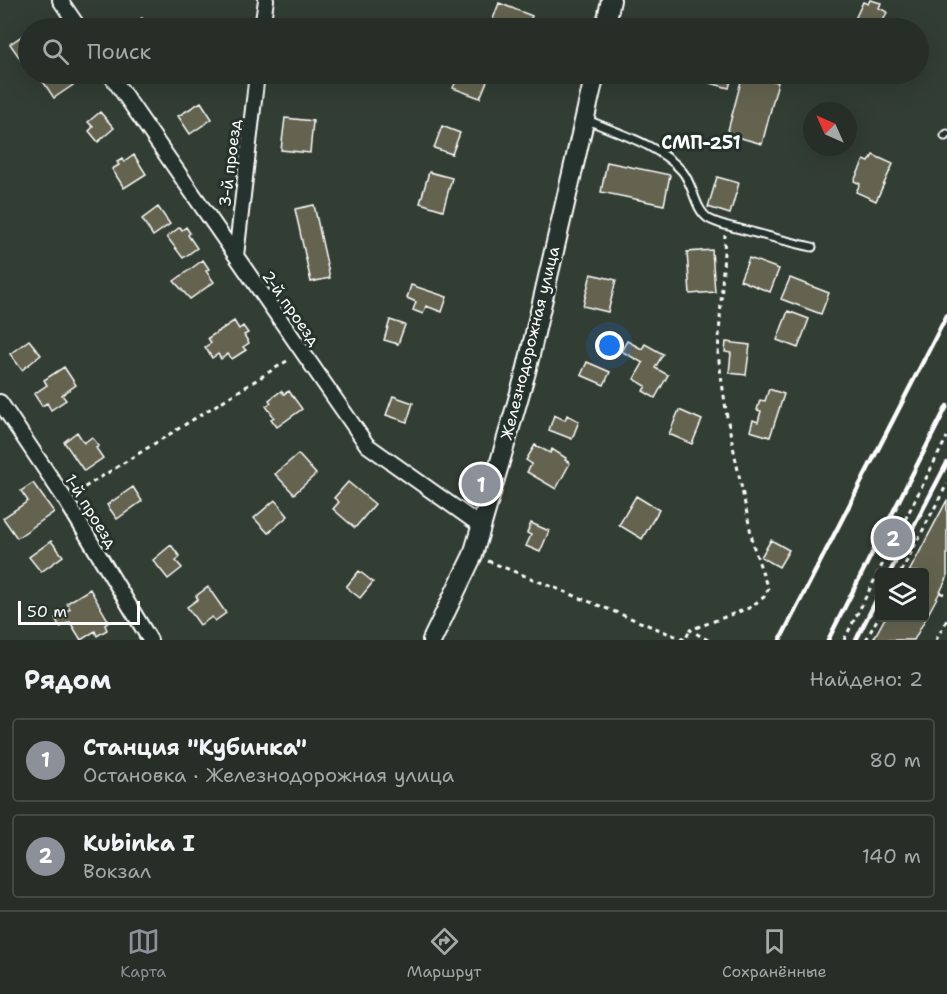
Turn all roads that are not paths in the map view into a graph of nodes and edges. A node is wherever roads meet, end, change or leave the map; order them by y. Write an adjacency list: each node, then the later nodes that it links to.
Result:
1 (60, 0): 4 (street)
2 (266, 0): 5 (street)
3 (611, 0): 6 (street)
4 (72, 18)
5 (263, 18)
6 (607, 18)
7 (117, 84): 12 (street, 2-й проезд)
8 (256, 84): 12 (street, 3-й проезд)
9 (593, 84): 10 (street, Железнодорожная улица)
10 (585, 119): 11 (lane); 14 (street, Железнодорожная улица)
11 (812, 247)
12 (236, 256): 14 (street, 2-й проезд)
13 (0, 402): 15 (street, 1-й проезд)
14 (481, 526): 16 (street, Железнодорожная улица)
15 (150, 640)
16 (432, 640)

